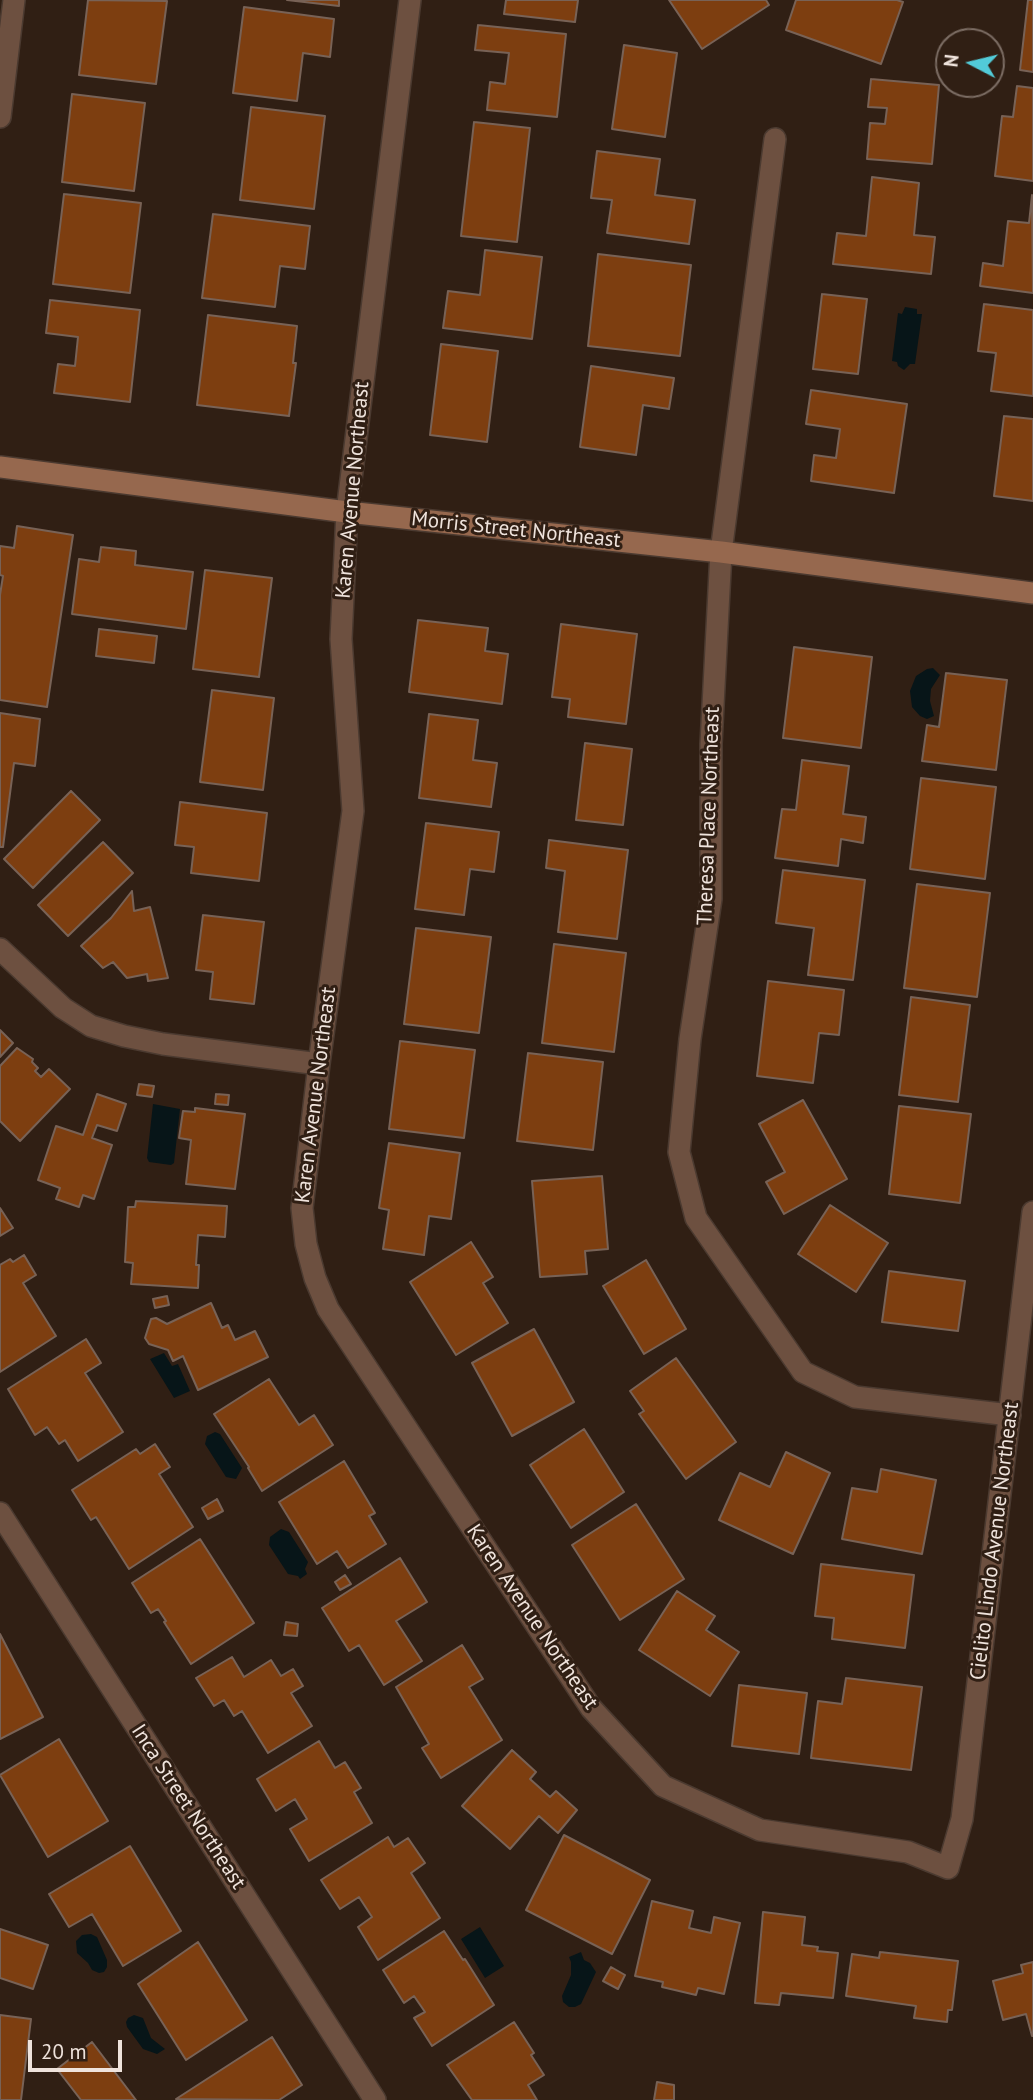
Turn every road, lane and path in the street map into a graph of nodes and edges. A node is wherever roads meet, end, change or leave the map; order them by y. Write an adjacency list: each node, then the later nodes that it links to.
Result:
1 (14, 0): 3 (street)
2 (410, 0): 6 (street, Karen Avenue Northeast)
3 (0, 117)
4 (775, 139): 7 (street, Theresa Place Northeast)
5 (0, 467): 6 (street, Morris Street Northeast)
6 (346, 512): 7 (street, Morris Street Northeast); 10 (street, Karen Avenue Northeast)
7 (721, 552): 8 (street, Morris Street Northeast); 12 (street, Theresa Place Northeast)
8 (1033, 593)
9 (0, 949): 10 (street)
10 (319, 1064): 15 (street, Karen Avenue Northeast)
11 (1033, 1212): 12 (street, Cielito Lindo Avenue Northeast)
12 (1010, 1415): 15 (street, Cielito Lindo Avenue Northeast)
13 (0, 1513): 14 (street, Inca Street Northeast)
14 (6, 1536): 16 (street, Inca Street Northeast)
15 (948, 1868)
16 (375, 2100)

